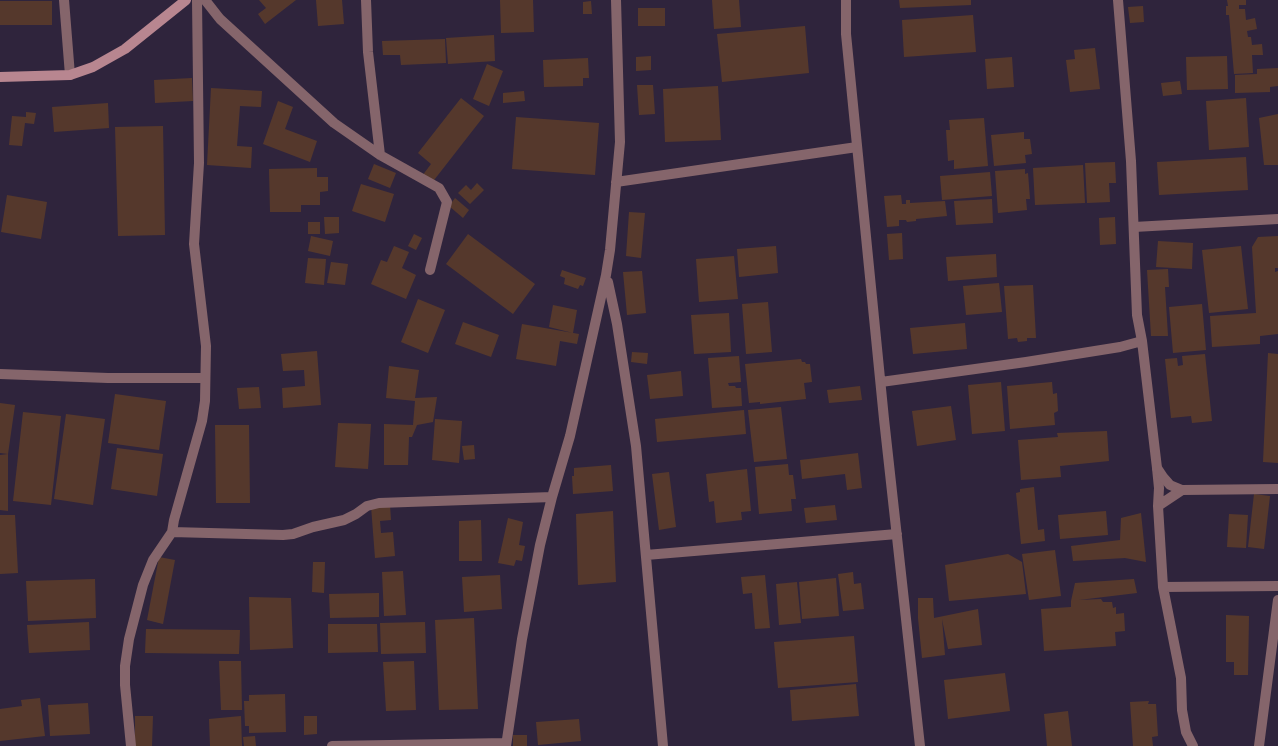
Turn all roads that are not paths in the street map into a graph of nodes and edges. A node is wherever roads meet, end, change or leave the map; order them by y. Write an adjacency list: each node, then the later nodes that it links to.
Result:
1 (64, 0): 9 (street)
2 (186, 0): 9 (main road)
3 (197, 0): 20 (street)
4 (205, 0): 12 (street)
5 (366, 0): 12 (street)
6 (616, 0): 13 (street)
7 (846, 0): 11 (street)
8 (1118, 0): 15 (street)
9 (70, 75): 10 (main road)
10 (0, 77)
11 (857, 148): 13 (street); 21 (street)
12 (380, 155): 16 (street)
13 (616, 182): 17 (street)
14 (1278, 219): 15 (street)
15 (1134, 226): 18 (street)
16 (430, 270)
17 (606, 275): 25 (street); 29 (street)
18 (1142, 341): 21 (street); 22 (street)
19 (0, 374): 20 (street)
20 (205, 378): 27 (street)
21 (881, 382): 28 (street)
22 (1157, 468): 24 (street); 26 (street)
23 (1278, 489): 24 (street)
24 (1182, 490): 26 (street)
25 (552, 497): 27 (street); 34 (street)
26 (1158, 506): 31 (street)
27 (172, 532): 35 (street)
28 (897, 534): 29 (street); 38 (street)
29 (646, 555): 37 (street)
30 (1278, 586): 31 (street)
31 (1163, 587): 39 (street)
32 (1278, 600): 33 (street)
33 (1275, 650): 40 (street)
34 (506, 745): 36 (street)
35 (131, 746)
36 (332, 746)
37 (663, 746)
38 (920, 746)
39 (1193, 746)
40 (1259, 746)

